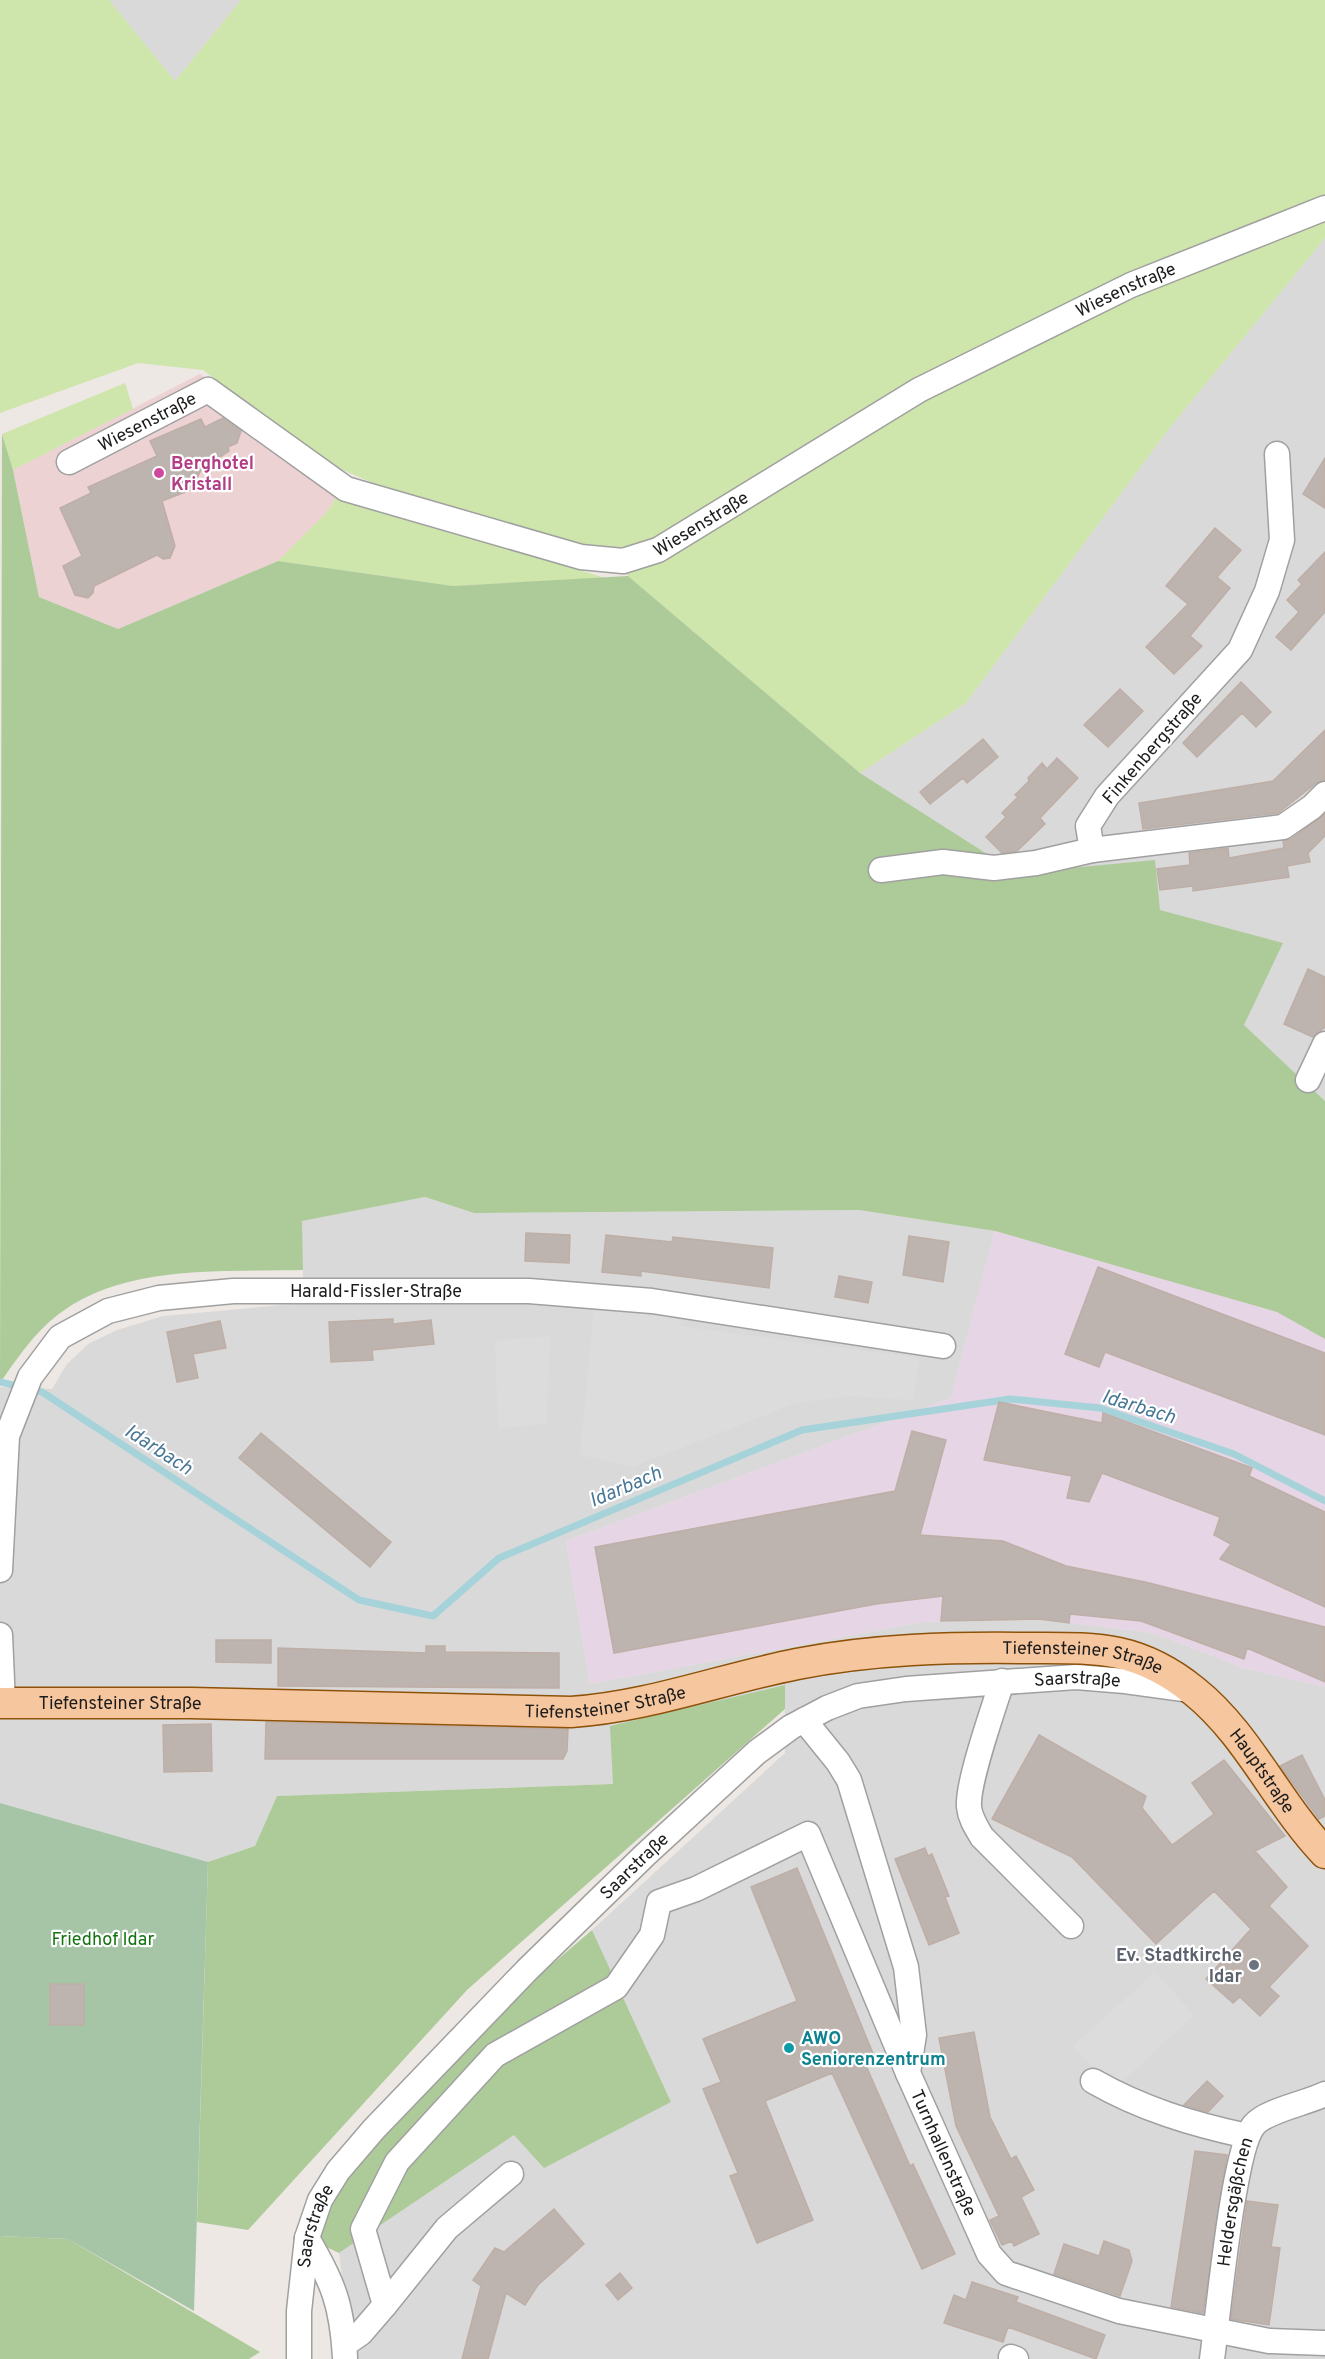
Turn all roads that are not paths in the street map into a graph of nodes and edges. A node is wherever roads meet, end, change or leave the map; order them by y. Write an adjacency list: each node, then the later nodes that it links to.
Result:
1 (1325, 208): 3 (street, Wiesenstraße)
2 (1277, 454): 5 (street, Finkenbergstraße)
3 (69, 462)
4 (1325, 794): 5 (street)
5 (1092, 850): 6 (street)
6 (881, 870)
7 (1325, 1044): 8 (street)
8 (1308, 1080)
9 (943, 1346): 10 (street, Harald-Fissler-Straße)
10 (0, 1570)
11 (0, 1635): 14 (street)
12 (1002, 1681): 13 (street, Saarstraße); 15 (street, Saarstraße); 17 (street)
13 (1194, 1690): 14 (main road, Tiefensteiner Straße); 16 (main road, Hauptstraße)
14 (2, 1702)
15 (804, 1720): 18 (street, Turnhallenstraße); 23 (street, Saarstraße)
16 (1325, 1853)
17 (1071, 1926)
18 (908, 2073): 24 (street); 25 (street, Turnhallenstraße)
19 (1093, 2081): 21 (street)
20 (1325, 2094): 21 (street, Heldersgäßchen)
21 (1247, 2136): 25 (street, Heldersgäßchen)
22 (511, 2174): 24 (street)
23 (307, 2238): 27 (street); 28 (street, Saarstraße)
24 (385, 2305): 27 (street)
25 (1216, 2331): 26 (street, Turnhallenstraße); 29 (street, Heldersgäßchen)
26 (1325, 2343)
27 (345, 2352)
28 (299, 2359)
29 (1212, 2359)

